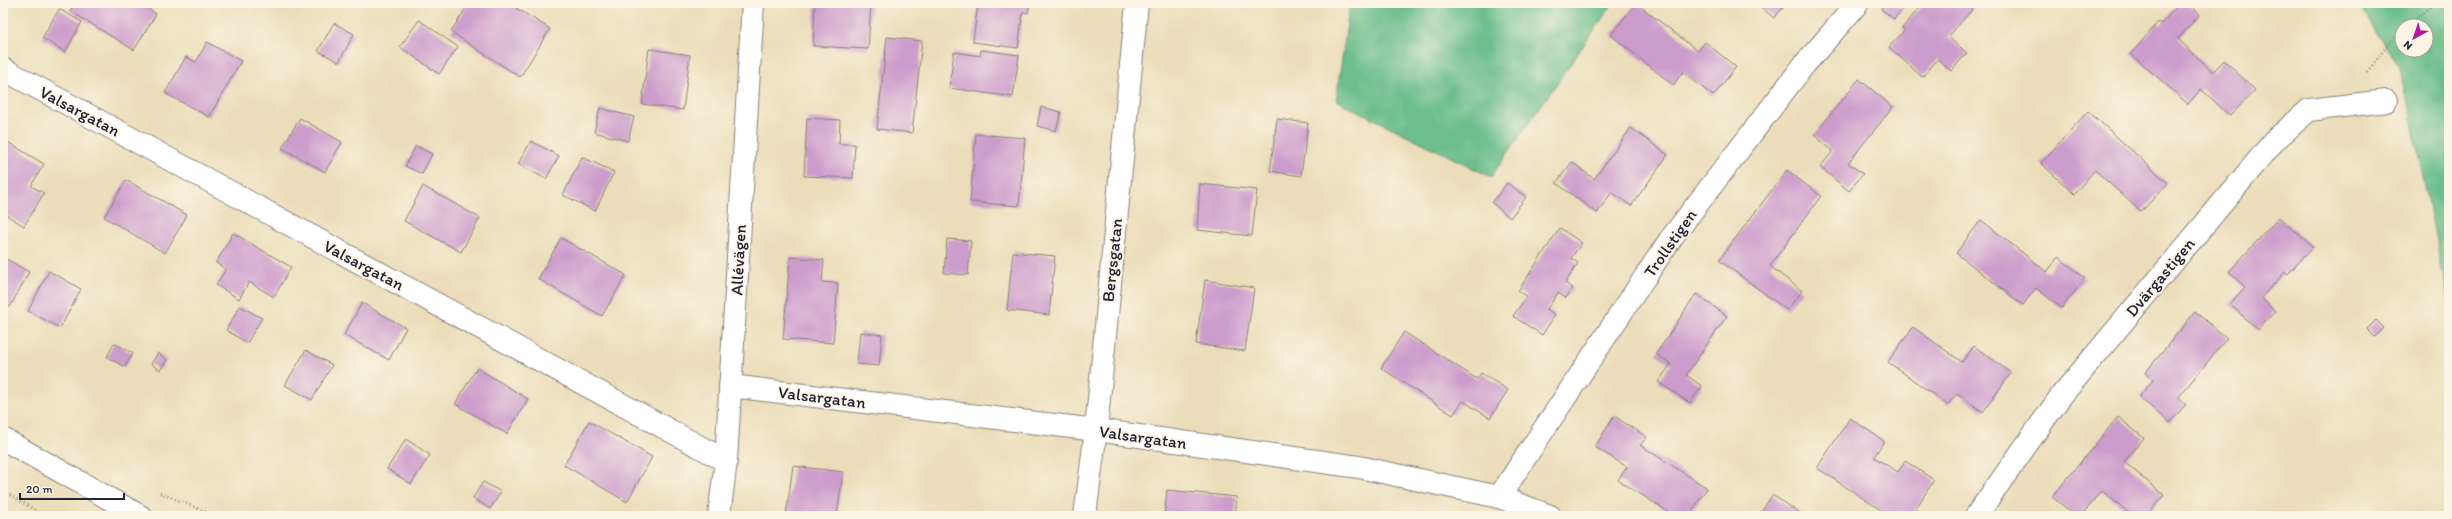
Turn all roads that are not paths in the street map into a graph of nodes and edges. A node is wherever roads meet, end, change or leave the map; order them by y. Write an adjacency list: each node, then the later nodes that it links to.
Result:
1 (1137, 3): 7 (street, Bergsgatan)
2 (1858, 3): 10 (street, Trollstigen)
3 (748, 6): 6 (street, Allévägen)
4 (3, 69): 9 (street, Valsargatan)
5 (2386, 101): 15 (street, Dvärgastigen)
6 (730, 386): 7 (street, Valsargatan); 9 (street, Allévägen)
7 (1096, 430): 10 (street, Valsargatan); 13 (street, Bergsgatan)
8 (3, 439): 11 (street)
9 (726, 461): 12 (street, Allévägen)
10 (1499, 496): 14 (street, Valsargatan)
11 (140, 516)
12 (719, 516)
13 (1085, 516)
14 (1550, 516)
15 (1976, 516)

